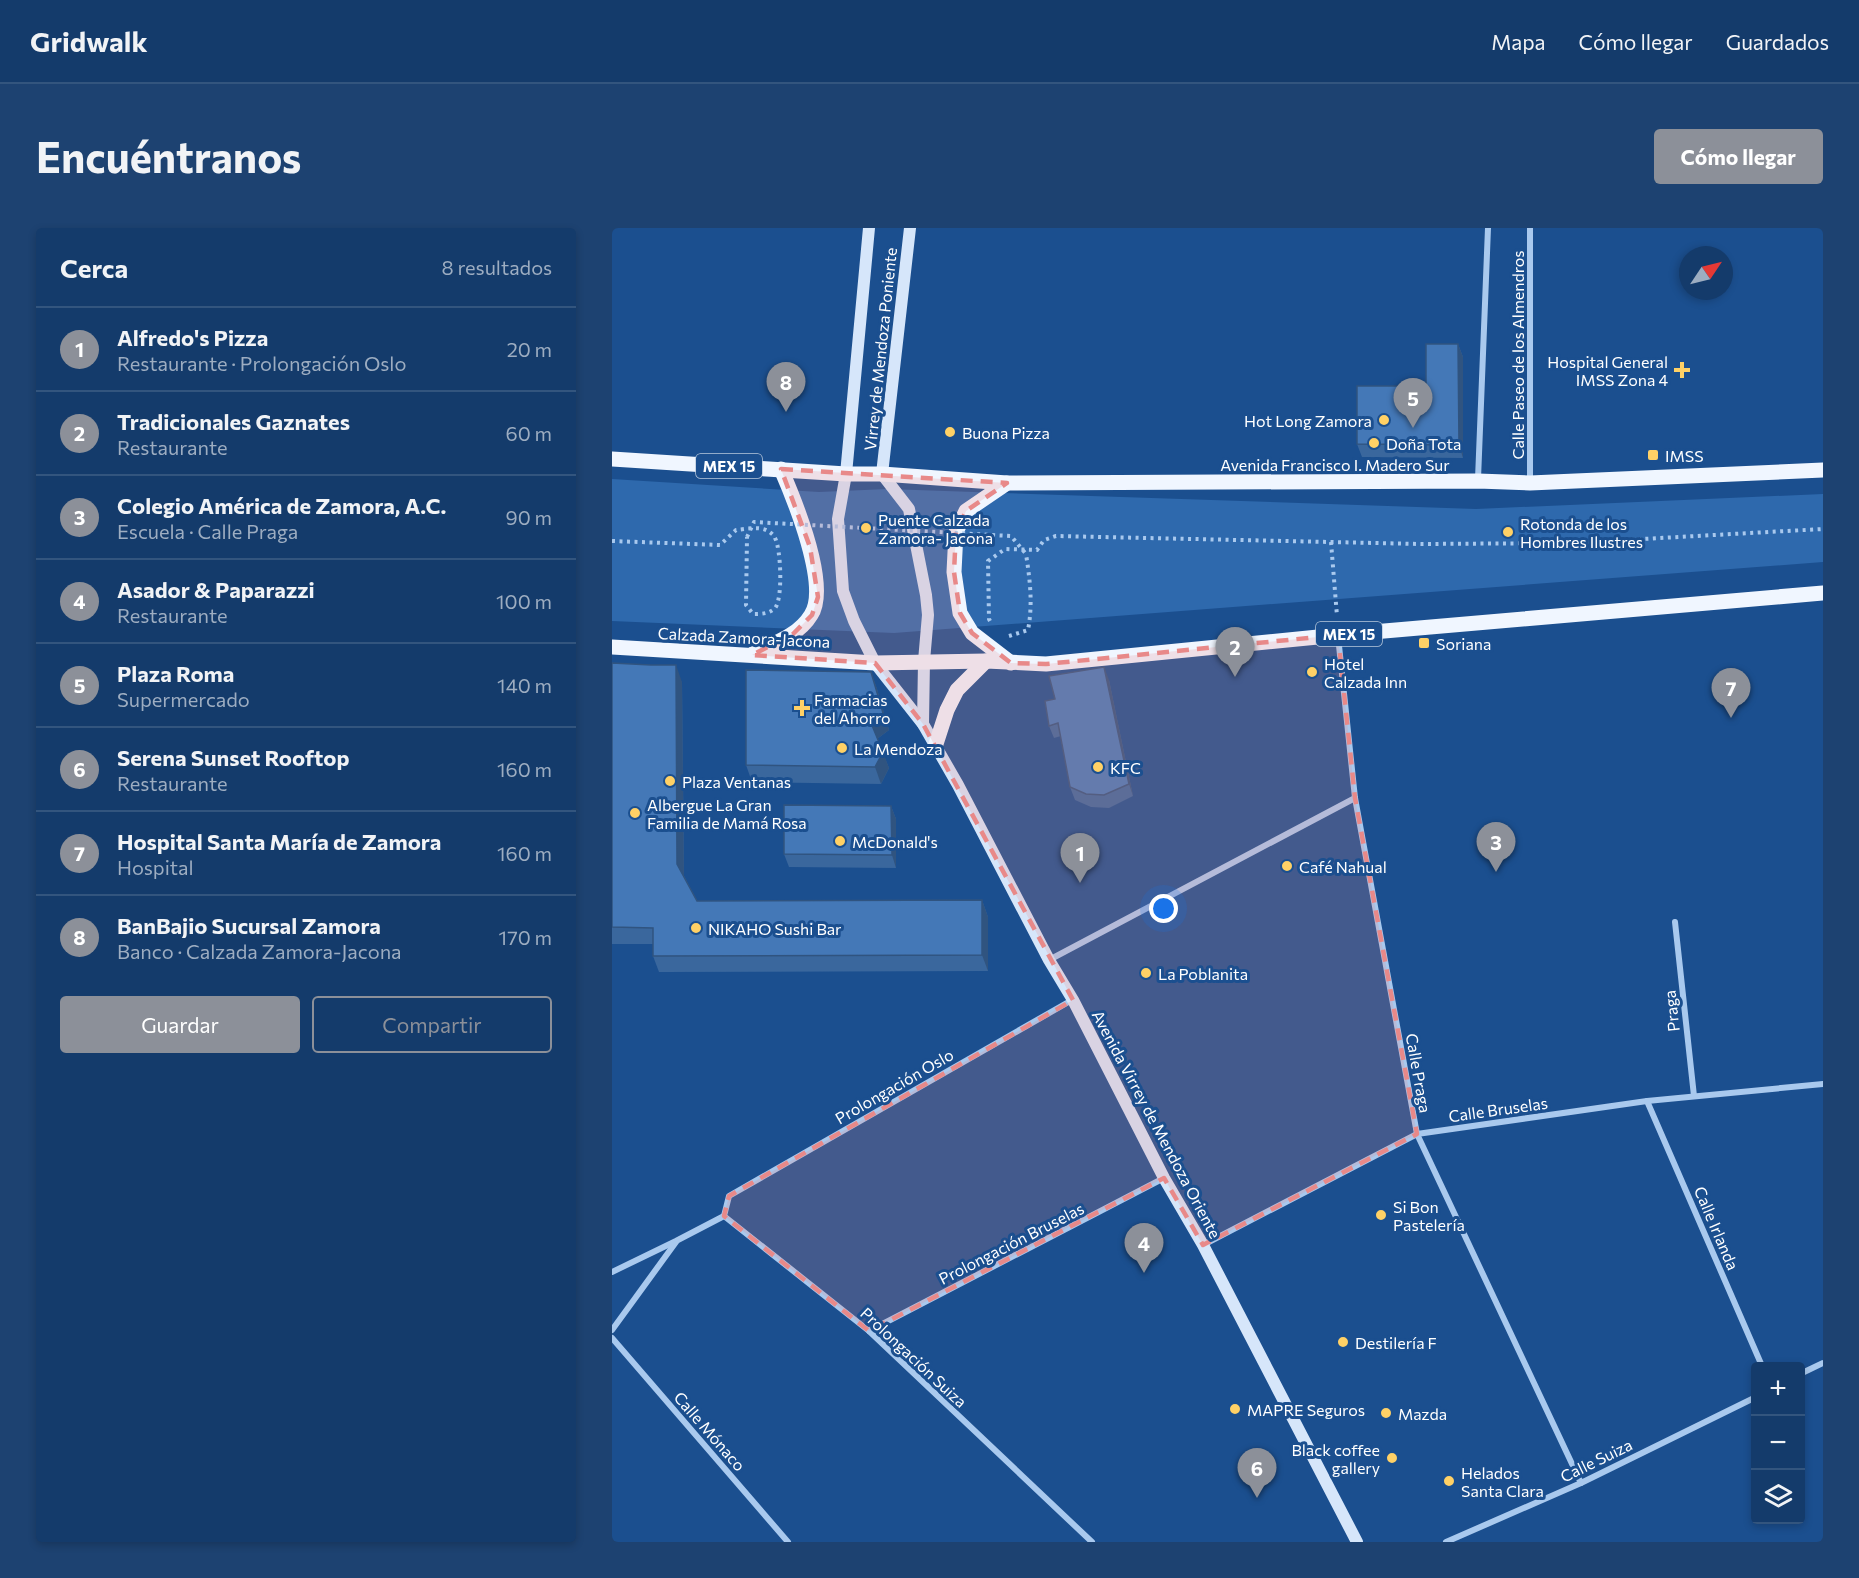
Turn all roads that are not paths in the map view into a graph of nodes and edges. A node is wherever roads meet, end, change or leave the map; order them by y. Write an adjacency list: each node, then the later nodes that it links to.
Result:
1 (869, 228): 8 (street, Virrey de Mendoza Poniente)
2 (910, 228): 9 (street, Virrey de Mendoza Poniente)
3 (1488, 228): 10 (street, Calle Paseo de los Almendros)
4 (1530, 228): 12 (street, Calle Paseo de los Almendros)
5 (612, 459): 6 (main road, MEX 15)
6 (781, 469): 8 (main road, MEX 15); 16 (main road)
7 (1823, 470): 12 (main road, Avenida Francisco I. Madero Sur / MEX 15)
8 (846, 474): 9 (main road, Avenida Francisco I. Madero Sur / MEX 15); 19 (street, Virrey de Mendoza Poniente)
9 (882, 474): 11 (main road, Avenida Francisco I. Madero Sur / MEX 15); 17 (street, Avenida Virrey de Mendoza Oriente)
10 (1478, 481): 11 (main road, Avenida Francisco I. Madero Sur / MEX 15); 12 (main road, Avenida Francisco I. Madero Sur / MEX 15)
11 (1007, 483): 20 (main road)
12 (1530, 483)
13 (1823, 593): 14 (main road, MEX 15)
14 (1338, 635): 20 (main road, MEX 15); 23 (street, Calle Praga)
15 (612, 647): 16 (main road, Calzada Zamora-Jacona / MEX 15)
16 (752, 654): 19 (main road, Calzada Zamora-Jacona / MEX 15)
17 (924, 661): 18 (main road, MEX 15); 19 (main road, MEX 15); 21 (street, Avenida Virrey de Mendoza Oriente)
18 (986, 661): 20 (main road, MEX 15); 22 (main road)
19 (874, 663): 21 (street, Avenida Virrey de Mendoza Oriente)
20 (1011, 663)
21 (923, 724): 22 (street, Avenida Virrey de Mendoza Oriente)
22 (935, 747): 25 (street, Avenida Virrey de Mendoza Oriente)
23 (1355, 798): 25 (street); 30 (street, Calle Praga)
24 (1675, 922): 28 (street, Praga)
25 (1049, 960): 26 (street, Avenida Virrey de Mendoza Oriente)
26 (1073, 1000): 31 (street, Avenida Virrey de Mendoza Oriente); 32 (street, Prolongación Oslo)
27 (1823, 1084): 28 (street, Calle Bruselas)
28 (1694, 1096): 29 (street, Calle Bruselas)
29 (1647, 1101): 30 (street, Calle Bruselas); 39 (street, Calle Irlanda)
30 (1417, 1134): 34 (street, Calle Bruselas); 43 (street, Calle Praga)
31 (1164, 1178): 34 (street, Avenida Virrey de Mendoza Oriente); 37 (street, Prolongación Bruselas)
32 (724, 1216): 33 (street); 37 (street, Prolongación Suiza)
33 (676, 1241): 35 (street); 36 (street)
34 (1203, 1245): 46 (street, Avenida Virrey de Mendoza Oriente)
35 (612, 1272)
36 (612, 1330)
37 (869, 1331): 45 (street, Prolongación Suiza)
38 (612, 1338): 44 (street, Calle Mónaco)
39 (1760, 1362)
40 (1823, 1363): 41 (street)
41 (1805, 1372)
42 (1751, 1398): 43 (street, Calle Suiza)
43 (1581, 1483): 47 (street, Calle Suiza)
44 (788, 1542)
45 (1092, 1542)
46 (1357, 1542)
47 (1446, 1542)

